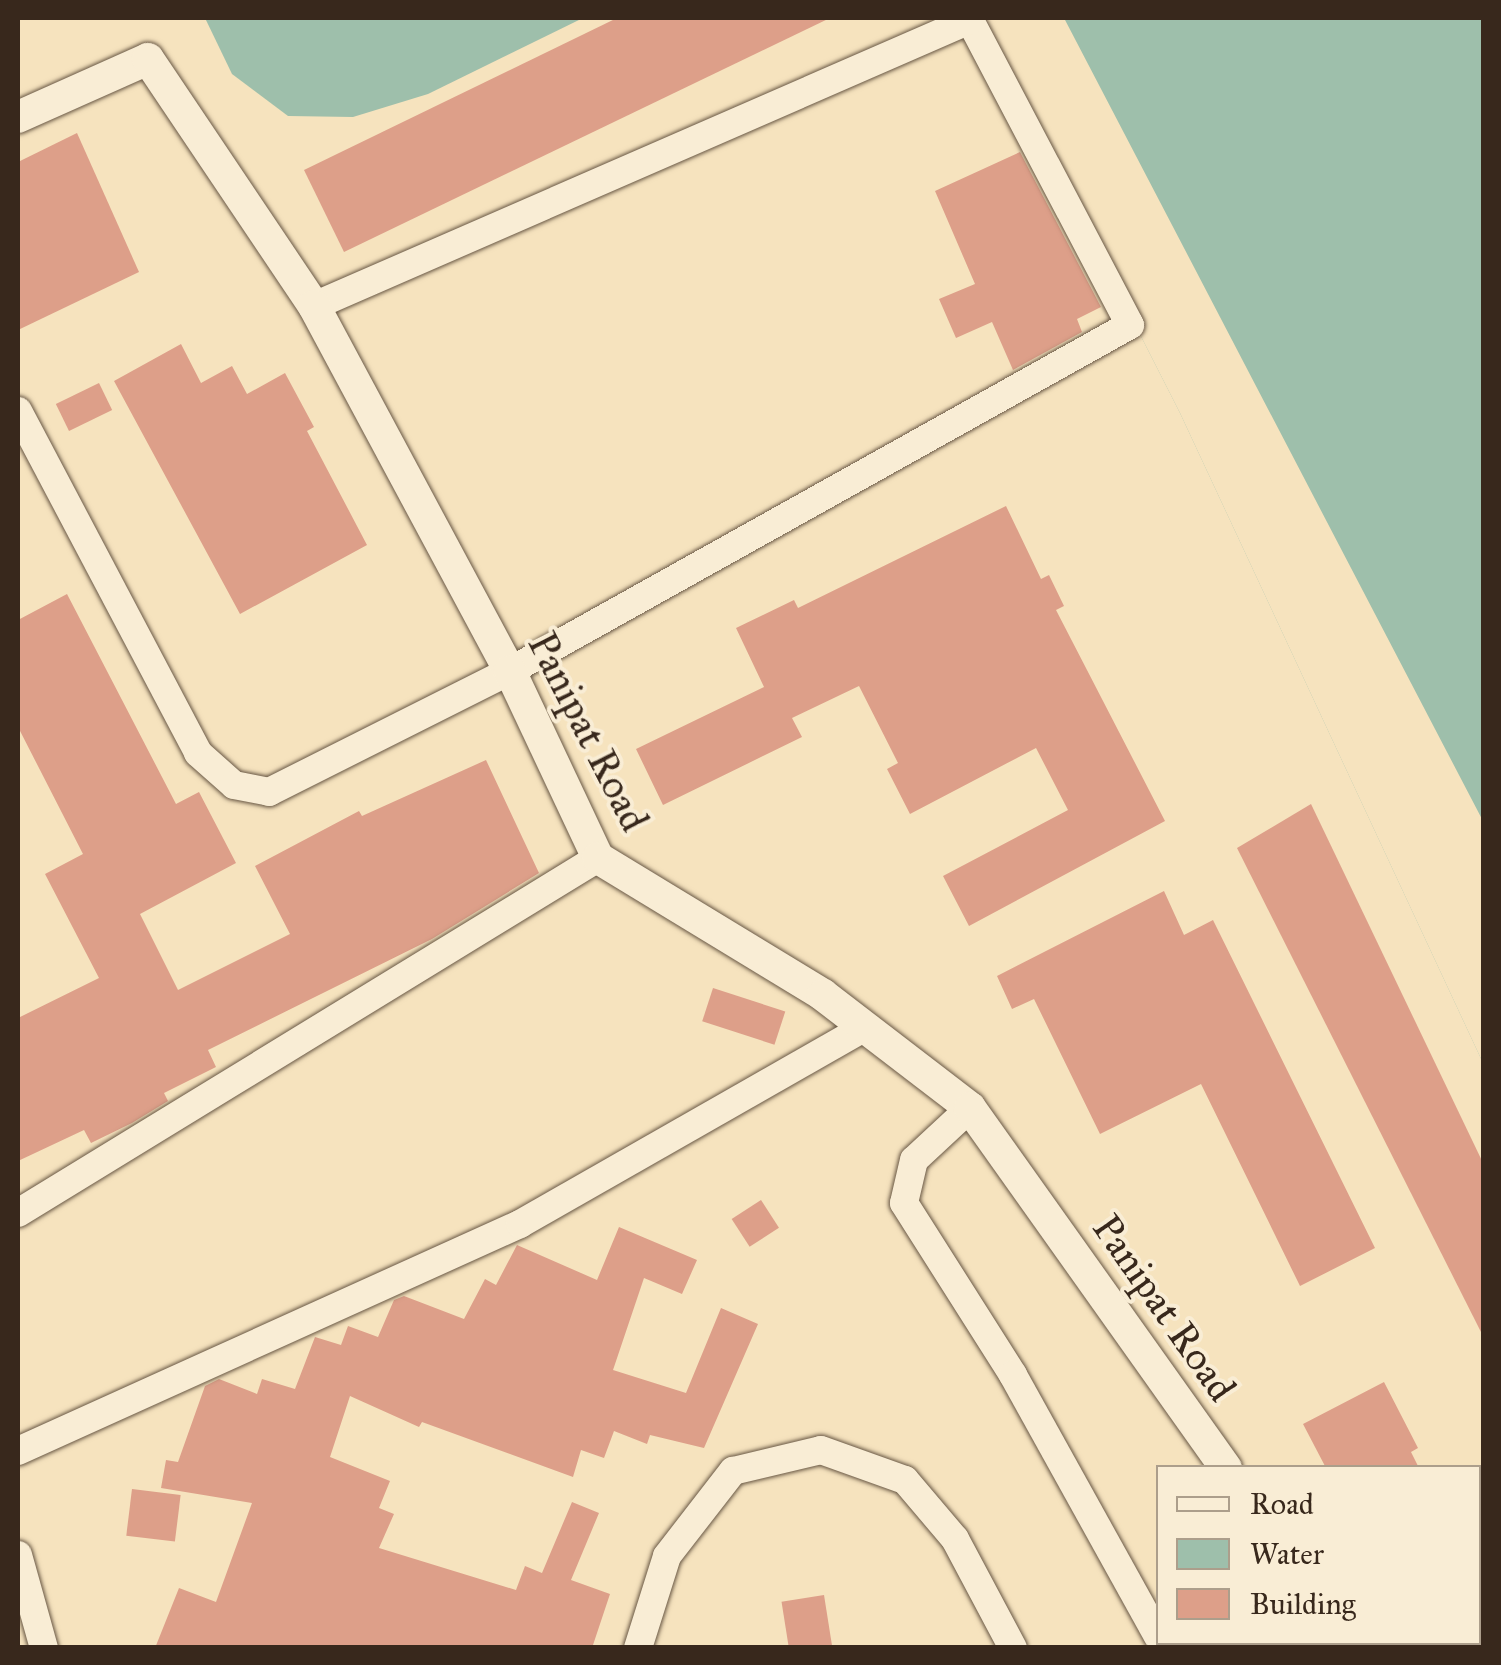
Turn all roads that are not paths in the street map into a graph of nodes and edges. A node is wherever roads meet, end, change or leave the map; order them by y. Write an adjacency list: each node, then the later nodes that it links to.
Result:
1 (18, 117): 2 (street, Panipat Road)
2 (314, 306): 4 (street, Panipat Road); 4 (street)
3 (18, 411): 4 (street)
4 (510, 671): 5 (street, Panipat Road)
5 (598, 858): 6 (street, Panipat Road); 8 (street)
6 (865, 1027): 7 (street, Panipat Road); 9 (street)
7 (970, 1108): 10 (street, Panipat Road); 12 (street)
8 (18, 1213)
9 (18, 1451)
10 (1224, 1465)
11 (18, 1555): 13 (street)
12 (1156, 1633)
13 (44, 1648)
14 (638, 1648): 15 (street)
15 (1014, 1648)

